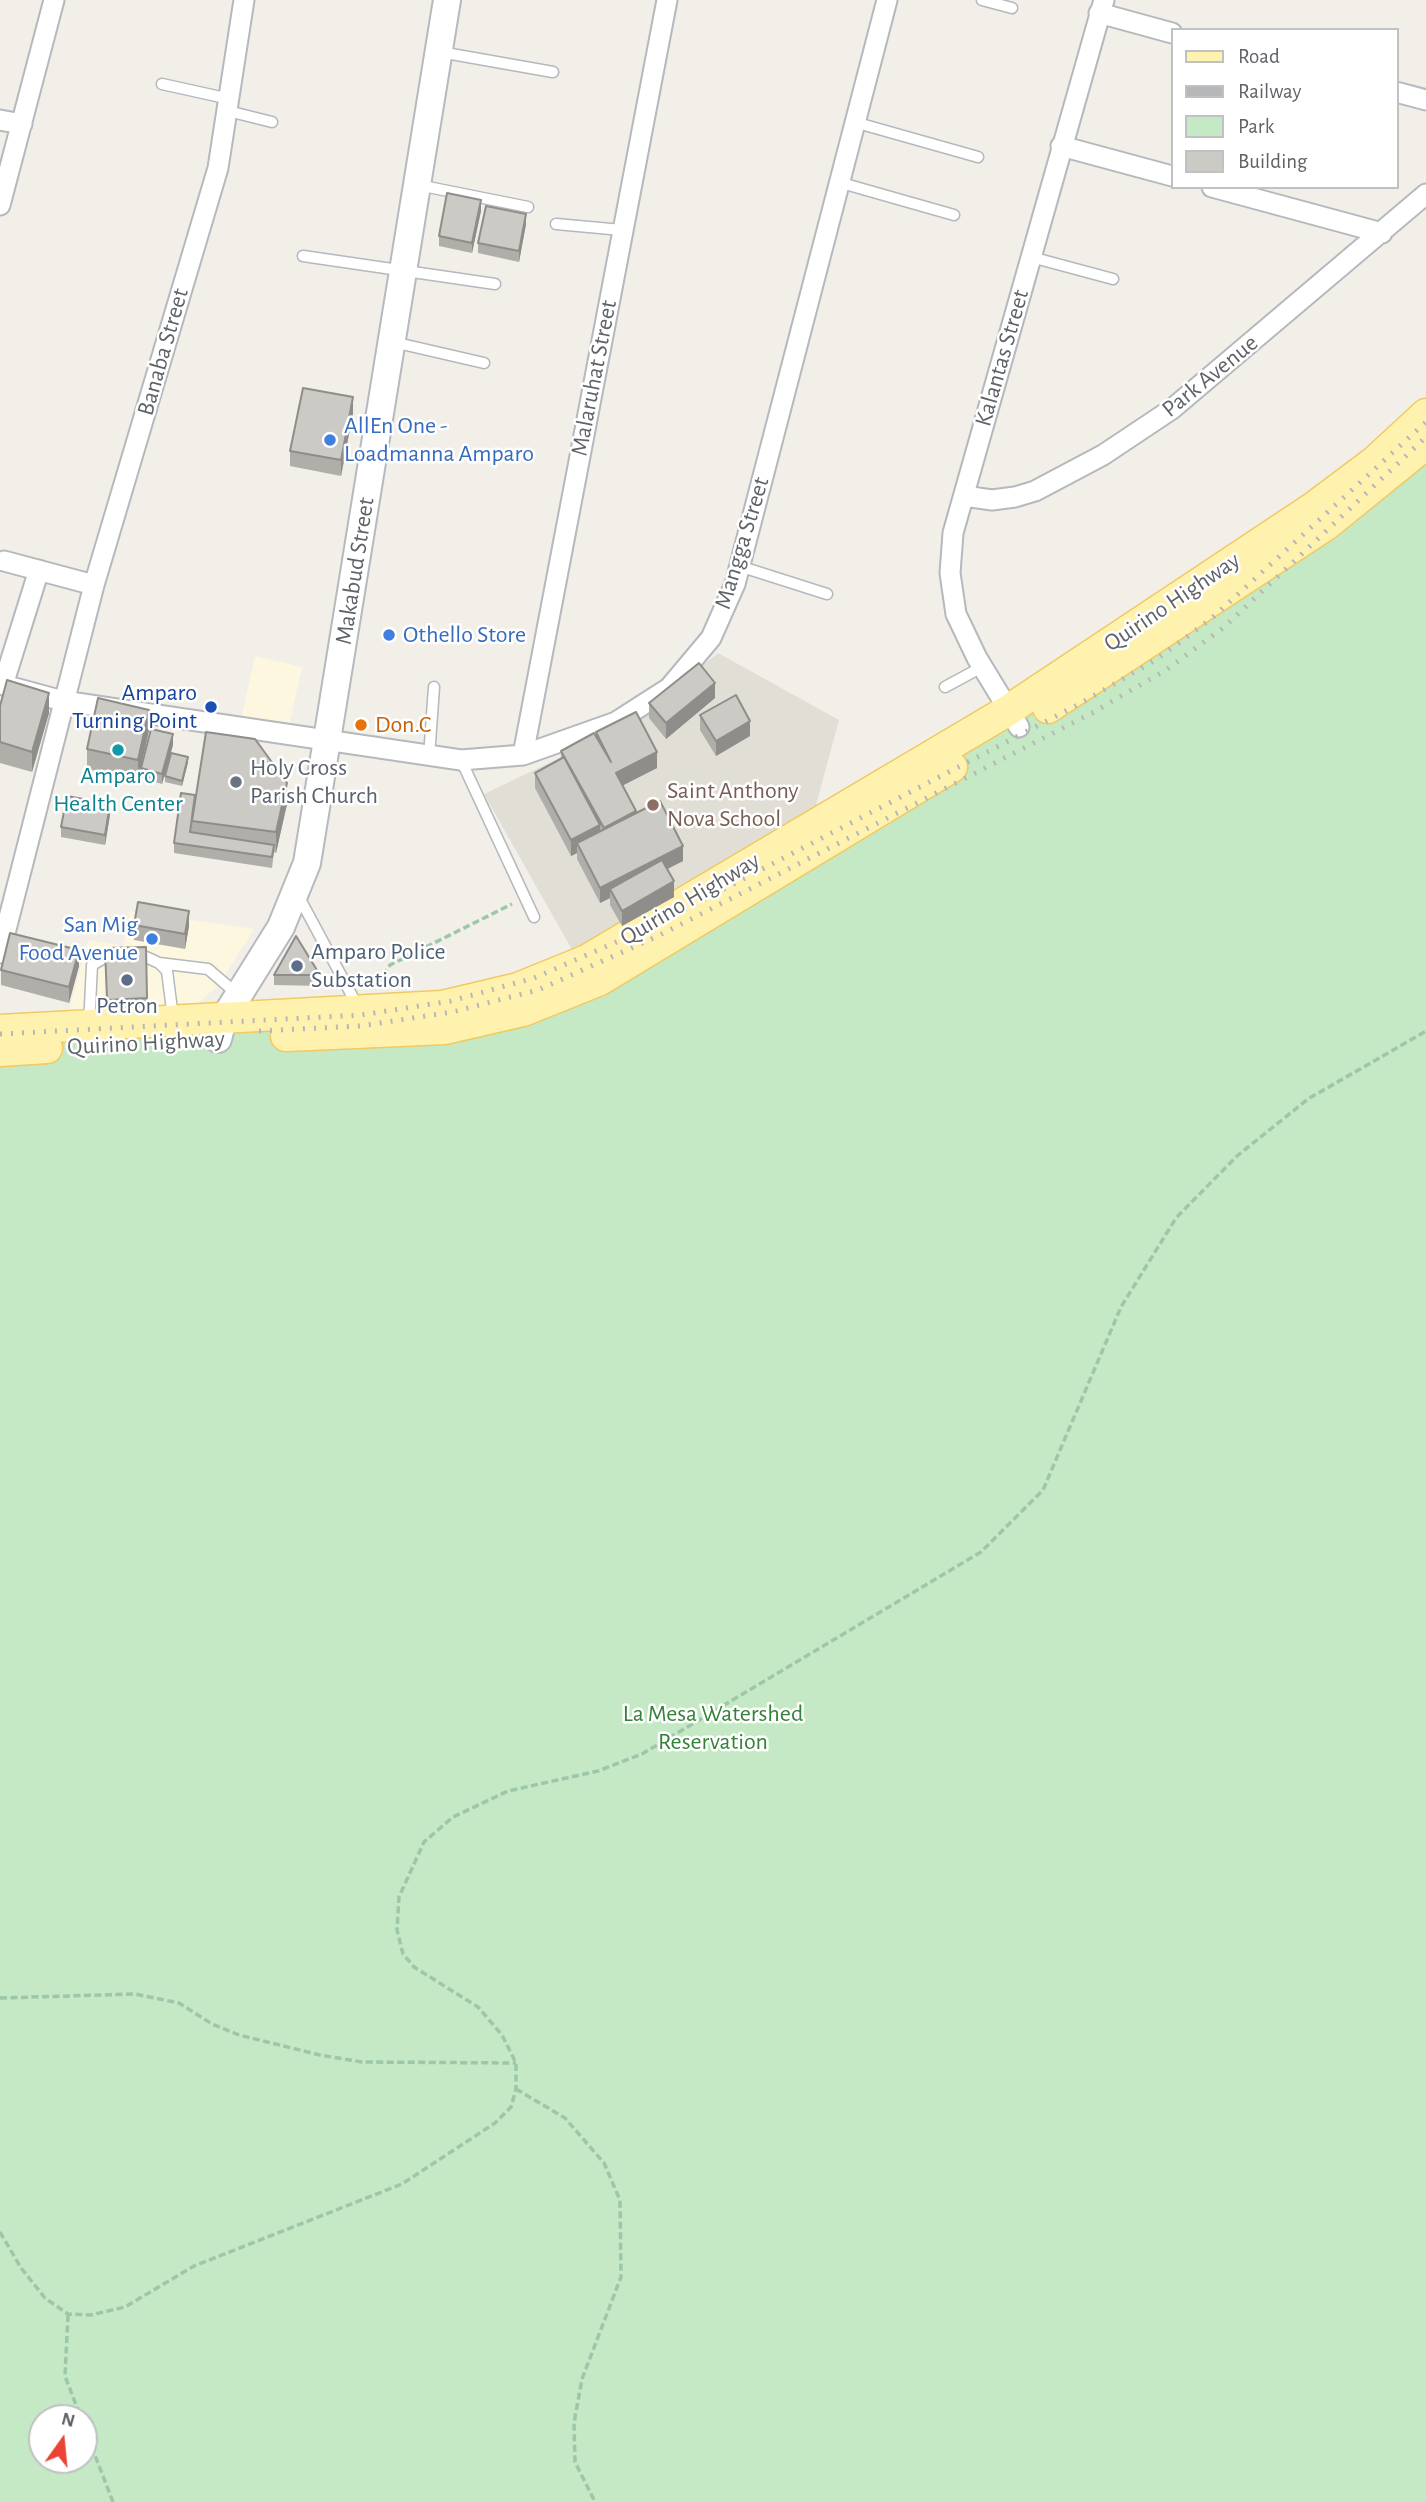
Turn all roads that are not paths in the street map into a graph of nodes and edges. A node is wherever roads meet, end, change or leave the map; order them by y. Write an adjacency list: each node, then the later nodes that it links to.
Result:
1 (54, 0): 19 (street)
2 (244, 0): 15 (street, Banaba Street)
3 (447, 0): 10 (street, Makabud Street)
4 (667, 0): 32 (street, Malaruhat Street)
5 (887, 0): 18 (street, Mangga Street)
6 (982, 0): 8 (lane)
7 (1102, 6): 9 (street); 20 (street, Kalantas Street)
8 (1012, 8)
9 (1170, 32)
10 (439, 52): 11 (lane); 25 (street, Makabud Street)
11 (554, 72)
12 (162, 85): 15 (lane)
13 (1398, 93): 14 (street)
14 (1426, 100)
15 (229, 105): 17 (lane); 47 (street, Banaba Street)
16 (0, 120): 19 (street)
17 (272, 122)
18 (853, 122): 21 (lane); 23 (street, Mangga Street)
19 (22, 124): 24 (street)
20 (1061, 146): 22 (street); 35 (street, Kalantas Street)
21 (978, 157)
22 (1170, 175)
23 (838, 182): 30 (lane); 45 (street, Mangga Street)
24 (3, 185): 28 (street)
25 (418, 185): 29 (lane); 36 (street, Makabud Street)
26 (1219, 189): 33 (street)
27 (1426, 194): 33 (street, Park Avenue)
28 (0, 205)
29 (528, 207)
30 (954, 215)
31 (556, 225): 32 (lane)
32 (622, 230): 56 (street, Malaruhat Street)
33 (1381, 233): 43 (street, Park Avenue)
34 (303, 257): 36 (lane)
35 (1031, 257): 37 (lane); 43 (street, Kalantas Street)
36 (404, 271): 38 (lane); 39 (street, Makabud Street)
37 (1113, 279)
38 (495, 284)
39 (392, 342): 40 (lane); 55 (street, Makabud Street)
40 (484, 363)
41 (1426, 414): 54 (main road, Quirino Highway)
42 (1426, 444): 54 (main road, Quirino Highway)
43 (964, 496): 49 (street, Kalantas Street)
44 (4, 561): 46 (street)
45 (739, 566): 48 (lane); 56 (street, Mangga Street)
46 (39, 570): 47 (street); 50 (street)
47 (94, 585): 53 (street, Banaba Street)
48 (827, 594)
49 (982, 667): 52 (lane); 54 (street, Kalantas Street)
50 (1, 684): 53 (street, Mangga Street)
51 (433, 687): 57 (lane)
52 (945, 687)
53 (62, 701): 55 (street, Mangga Street); 61 (street, Banaba Street)
54 (1013, 719): 65 (main road, Quirino Highway); 66 (main road, Quirino Highway)
55 (327, 742): 57 (street, Mangga Street); 59 (street, Makabud Street)
56 (523, 755): 58 (street, Mangga Street)
57 (429, 758): 58 (street, Mangga Street)
58 (461, 760): 60 (lane)
59 (297, 894): 65 (lane); 66 (street, Makabud Street)
60 (534, 917)
61 (0, 953)
62 (106, 957): 69 (lane)
63 (146, 957): 64 (lane)
64 (159, 962): 66 (lane); 68 (lane)
65 (367, 1011): 66 (main road, Quirino Highway)
66 (227, 1018): 68 (main road, Quirino Highway)
67 (0, 1030): 69 (main road, Quirino Highway)
68 (176, 1032): 69 (main road, Quirino Highway)
69 (88, 1036): 70 (main road, Quirino Highway)
70 (0, 1051)

